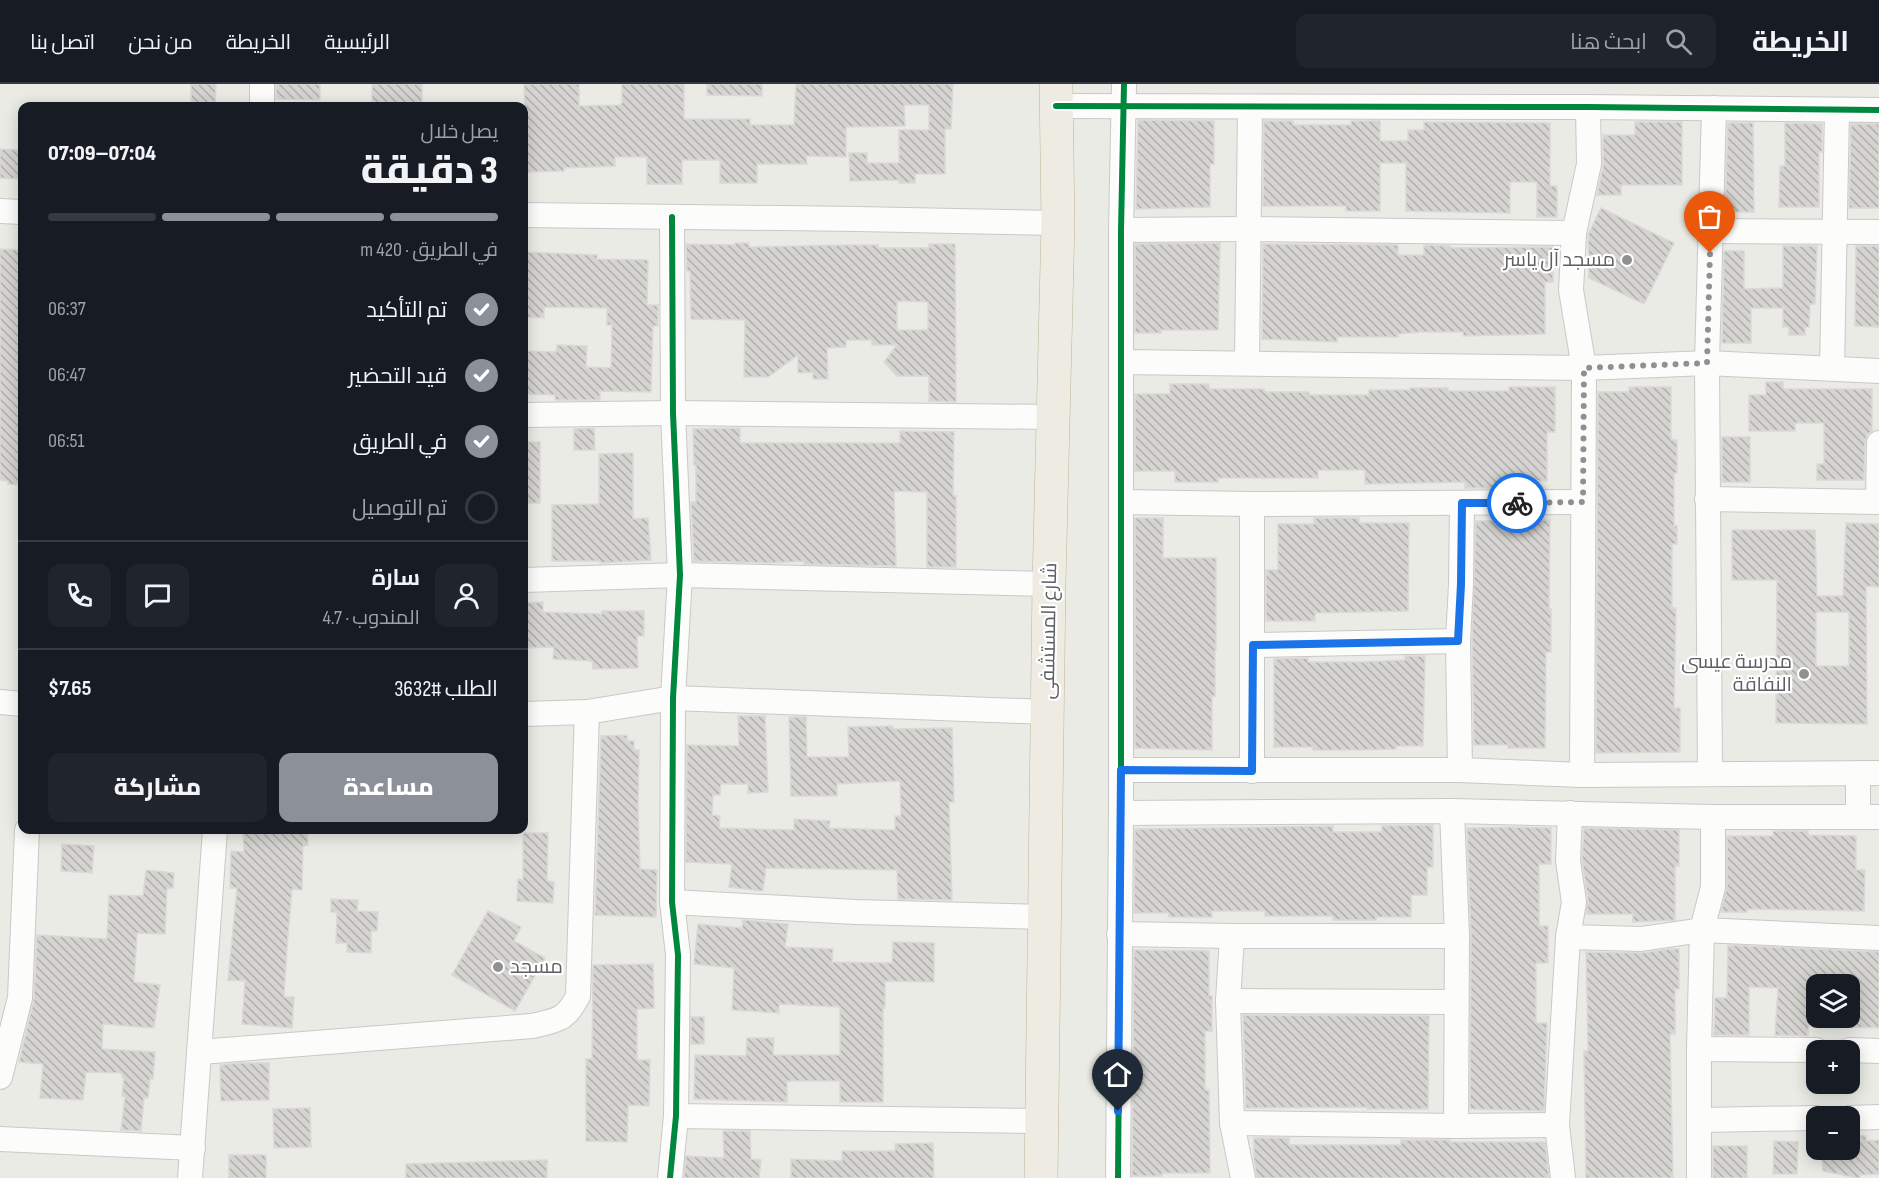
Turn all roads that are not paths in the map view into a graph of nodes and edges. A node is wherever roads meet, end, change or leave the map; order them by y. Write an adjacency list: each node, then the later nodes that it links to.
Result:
1 (262, 84): 4 (street)
2 (1056, 95): 3 (street); 14 (highway, شارع المستشفى)
3 (1124, 95): 6 (street); 16 (street)
4 (262, 102)
5 (1588, 107): 6 (street); 7 (street); 20 (street)
6 (1250, 108): 15 (street)
7 (1714, 108): 8 (street); 17 (street)
8 (1837, 110): 9 (street); 18 (street)
9 (1879, 110)
10 (0, 211): 11 (street)
11 (18, 212)
12 (528, 215): 13 (street)
13 (672, 217): 14 (street); 27 (street)
14 (1058, 224): 29 (highway, شارع المستشفى)
15 (1248, 229): 16 (street); 20 (street); 22 (street)
16 (1121, 230): 21 (street)
17 (1710, 231): 18 (street); 23 (street)
18 (1834, 232): 19 (street); 25 (street)
19 (1879, 232)
20 (1574, 233): 24 (street)
21 (1122, 362): 22 (street); 32 (street)
22 (1247, 363): 24 (street)
23 (1707, 363): 24 (street); 25 (street); 31 (street)
24 (1584, 368): 33 (street)
25 (1832, 368): 26 (street)
26 (1879, 371)
27 (673, 414): 28 (street); 29 (street); 37 (street)
28 (528, 415)
29 (1053, 417): 39 (highway, شارع المستشفى)
30 (1879, 442): 34 (street)
31 (1707, 499): 34 (street); 52 (street)
32 (1121, 502): 36 (street); 48 (street)
33 (1583, 502): 35 (street); 54 (street)
34 (1879, 502)
35 (1462, 503): 36 (street); 40 (street)
36 (1252, 504): 41 (street)
37 (680, 575): 38 (street); 39 (street); 42 (street)
38 (528, 580)
39 (1049, 584): 46 (highway, شارع المستشفى)
40 (1458, 641): 41 (street); 49 (street)
41 (1253, 645): 50 (street)
42 (673, 698): 45 (street); 46 (street); 63 (street)
43 (0, 702): 44 (street)
44 (18, 704)
45 (587, 712): 47 (street); 78 (street)
46 (1047, 712): 64 (highway, شارع المستشفى)
47 (528, 714)
48 (1121, 770): 50 (street); 57 (street)
49 (1460, 770): 51 (street); 54 (street)
50 (1252, 771): 51 (street)
51 (1384, 771): 55 (street)
52 (1710, 773): 53 (street); 54 (street)
53 (1869, 773): 60 (street)
54 (1582, 775)
55 (1386, 811): 56 (street); 57 (street)
56 (1452, 811): 58 (street); 69 (street)
57 (1121, 813): 67 (street)
58 (1570, 813): 59 (street); 70 (street)
59 (1713, 817): 60 (street); 66 (street)
60 (1869, 817)
61 (27, 834): 79 (street)
62 (215, 834): 78 (street)
63 (672, 902): 64 (street); 80 (street)
64 (1046, 917): 85 (highway, شارع المستشفى)
65 (1879, 928): 71 (street)
66 (1702, 930): 70 (street); 71 (street); 74 (street)
67 (1119, 934): 68 (street); 94 (street)
68 (1232, 936): 69 (street); 72 (street)
69 (1457, 936): 73 (street)
70 (1568, 936): 87 (street)
71 (1879, 938)
72 (1228, 1001): 73 (street); 86 (street)
73 (1456, 1002): 88 (street)
74 (1699, 1049): 75 (street); 84 (street)
75 (1806, 1050)
76 (1860, 1050): 77 (street)
77 (1879, 1051)
78 (200, 1052): 90 (street)
79 (0, 1077)
80 (676, 1116): 85 (street); 92 (street)
81 (1879, 1117): 83 (street)
82 (1806, 1118): 84 (street)
83 (1860, 1118)
84 (1700, 1120): 97 (street)
85 (1042, 1121): 93 (highway, شارع المستشفى)
86 (1232, 1123): 88 (street); 95 (street)
87 (1557, 1125): 88 (street); 96 (street)
88 (1456, 1126)
89 (0, 1139): 90 (street)
90 (193, 1148): 91 (street)
91 (190, 1178)
92 (670, 1178)
93 (1041, 1178)
94 (1118, 1178)
95 (1243, 1178)
96 (1563, 1178)
97 (1699, 1178)

